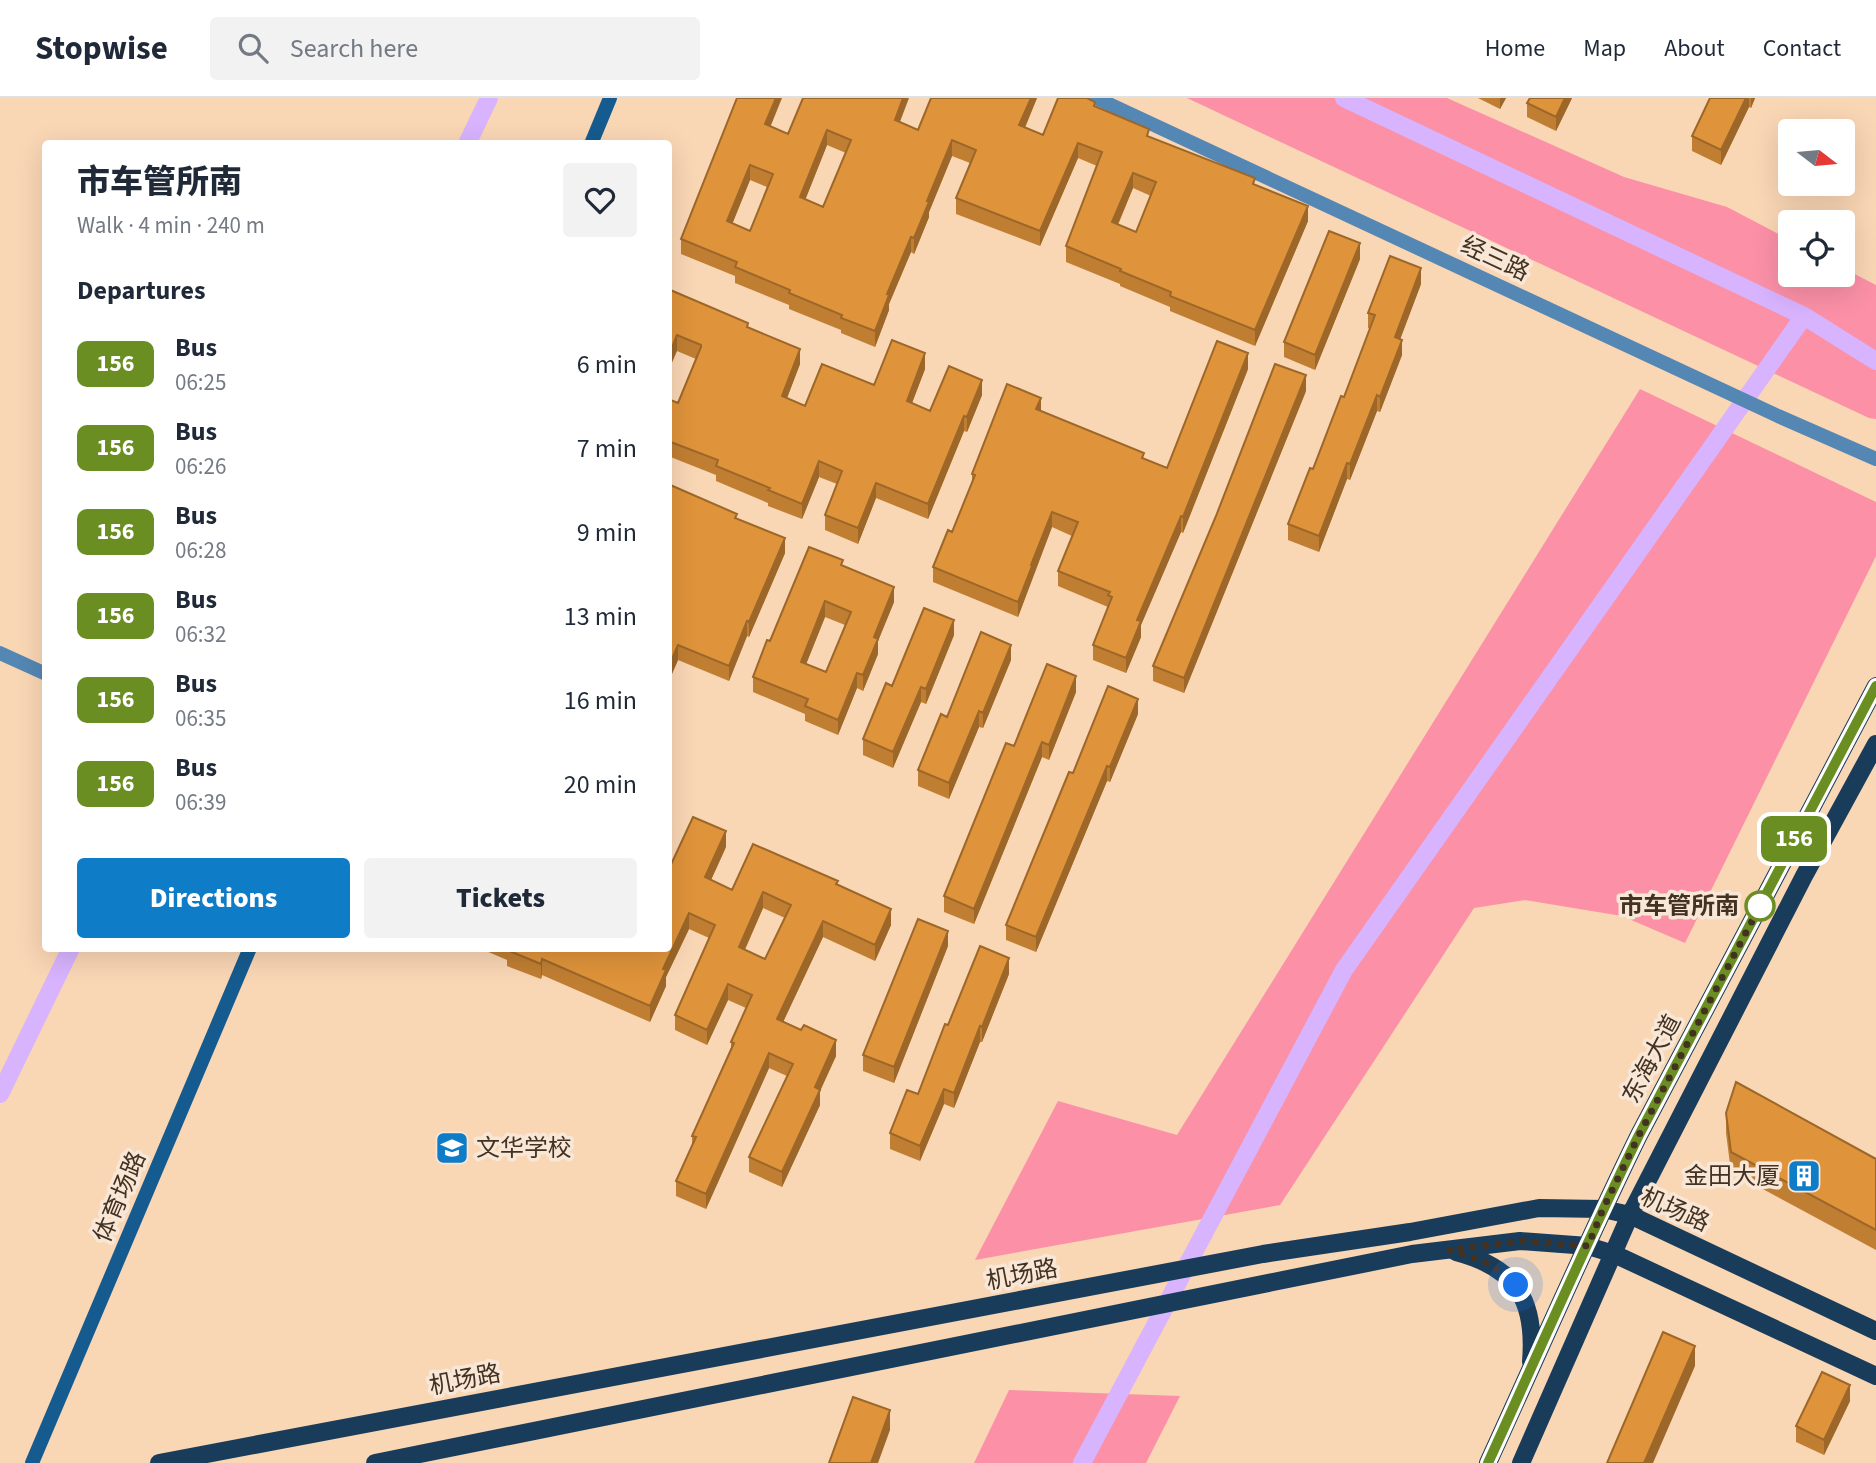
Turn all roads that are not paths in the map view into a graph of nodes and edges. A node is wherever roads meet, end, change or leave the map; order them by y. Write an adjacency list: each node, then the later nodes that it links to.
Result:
1 (610, 98): 3 (main road)
2 (1096, 98): 4 (street, 经三路)
3 (593, 140)
4 (1876, 459)
5 (0, 653): 6 (street)
6 (42, 672)
7 (1876, 686): 10 (main road, 东海大道)
8 (1876, 744): 11 (main road, 东海大道)
9 (248, 952): 18 (main road, 体育场路)
10 (1603, 1209): 11 (main road, 机场路); 12 (main road, 东海大道); 19 (main road, 机场路)
11 (1630, 1215): 14 (main road, 东海大道); 15 (main road, 机场路)
12 (1588, 1246): 13 (main road); 14 (main road); 16 (main road, 东海大道)
13 (1449, 1250): 16 (main road); 20 (main road)
14 (1614, 1254): 17 (main road); 22 (main road, 东海大道)
15 (1876, 1331)
16 (1530, 1373): 21 (main road, 东海大道)
17 (1876, 1376)
18 (32, 1463)
19 (159, 1463)
20 (375, 1463)
21 (1488, 1463)
22 (1521, 1463)

